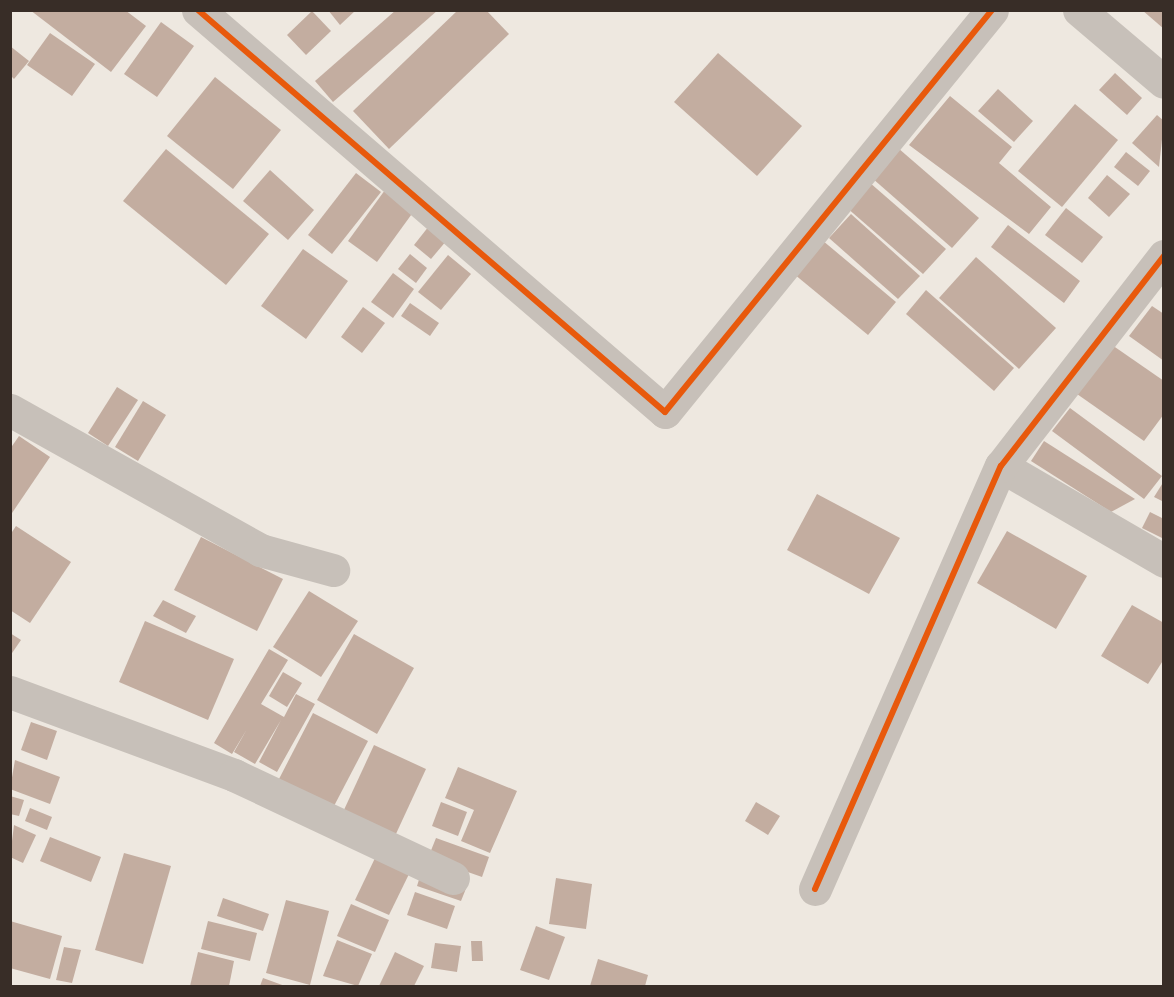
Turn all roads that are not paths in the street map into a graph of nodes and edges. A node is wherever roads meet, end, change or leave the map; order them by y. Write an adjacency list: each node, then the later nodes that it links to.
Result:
1 (198, 10): 2 (street)
2 (992, 10)
3 (1079, 10): 4 (street)
4 (1164, 82)
5 (1164, 256): 7 (street)
6 (10, 410): 9 (street)
7 (1001, 466): 8 (street); 12 (street)
8 (1164, 561)
9 (333, 570)
10 (10, 692): 11 (street)
11 (453, 878)
12 (815, 889)

